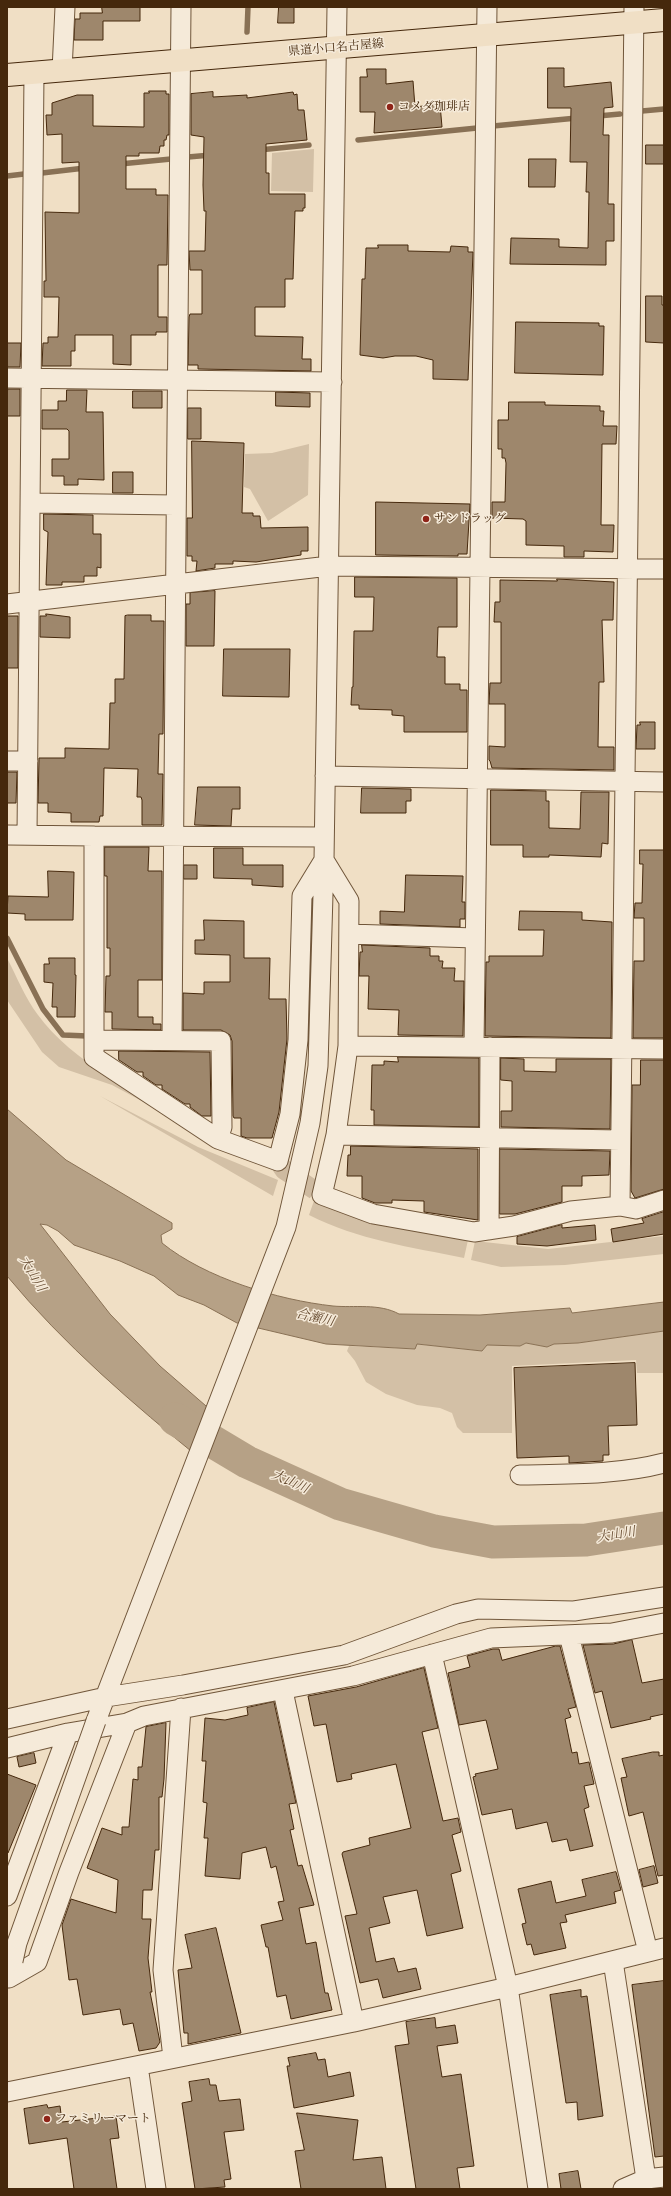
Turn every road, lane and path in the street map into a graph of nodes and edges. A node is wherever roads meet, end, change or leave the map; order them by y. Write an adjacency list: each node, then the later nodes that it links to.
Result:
1 (65, 7): 10 (street)
2 (181, 7): 9 (street)
3 (337, 7): 8 (street)
4 (487, 7): 7 (street)
5 (634, 15): 6 (main road, 県道小口名古屋線); 7 (main road, 県道小口名古屋線); 21 (street)
6 (664, 20)
7 (487, 34): 8 (main road, 県道小口名古屋線); 20 (street)
8 (337, 48): 9 (main road, 県道小口名古屋線); 16 (street)
9 (181, 59): 10 (main road, 県道小口名古屋線); 15 (street)
10 (62, 71): 11 (main road, 県道小口名古屋線)
11 (34, 73): 12 (main road, 県道小口名古屋線); 14 (street)
12 (7, 75)
13 (7, 378): 14 (street)
14 (33, 378): 15 (street); 17 (street)
15 (178, 380): 16 (street); 18 (street)
16 (332, 382): 19 (street)
17 (31, 503): 18 (street); 24 (street)
18 (175, 505): 23 (street)
19 (329, 566): 20 (street); 23 (street); 28 (street)
20 (481, 567): 21 (street); 29 (street)
21 (626, 568): 22 (street); 30 (street)
22 (664, 569)
23 (176, 584): 24 (street); 34 (street)
24 (30, 601): 25 (street); 27 (street)
25 (7, 604)
26 (7, 761): 27 (street)
27 (28, 761): 33 (street)
28 (325, 776): 29 (street); 36 (street)
29 (479, 779): 30 (street); 39 (street)
30 (625, 782): 31 (street); 44 (street)
31 (664, 782)
32 (7, 835): 33 (street)
33 (27, 835): 35 (street)
34 (174, 835): 35 (street); 36 (street); 41 (street)
35 (94, 836): 40 (street)
36 (324, 837): 37 (street)
37 (324, 860): 38 (street); 48 (street); 60 (street)
38 (349, 934): 39 (street); 42 (street)
39 (475, 938): 43 (street)
40 (94, 1040): 41 (street); 48 (street)
41 (172, 1040): 48 (street)
42 (348, 1046): 43 (street); 46 (street)
43 (482, 1047): 44 (street); 47 (street)
44 (621, 1048): 45 (street); 49 (street)
45 (664, 1049)
46 (336, 1135): 47 (street); 52 (street)
47 (490, 1138): 49 (street); 52 (street)
48 (218, 1139)
49 (620, 1140): 51 (street)
50 (664, 1200): 51 (street)
51 (620, 1206): 52 (street)
52 (489, 1230)
53 (664, 1463): 54 (street)
54 (520, 1475)
55 (664, 1597): 60 (street)
56 (664, 1623): 57 (street)
57 (569, 1635): 58 (street); 67 (street)
58 (432, 1654): 59 (street); 70 (street)
59 (283, 1691): 61 (street); 71 (street)
60 (106, 1695): 62 (street); 69 (street, bridge)
61 (181, 1708): 63 (street); 72 (street)
62 (7, 1719)
63 (127, 1723): 64 (street); 69 (street)
64 (68, 1733): 65 (street); 66 (street)
65 (7, 1748)
66 (7, 1896)
67 (656, 1950): 68 (street)
68 (613, 1961): 70 (street); 75 (street)
69 (10, 1975)
70 (508, 1987): 71 (street); 77 (street)
71 (354, 2022): 72 (street)
72 (173, 2058): 73 (street)
73 (138, 2066): 74 (street); 76 (street)
74 (7, 2092)
75 (655, 2178): 78 (street)
76 (156, 2189)
77 (538, 2189)
78 (623, 2189)

